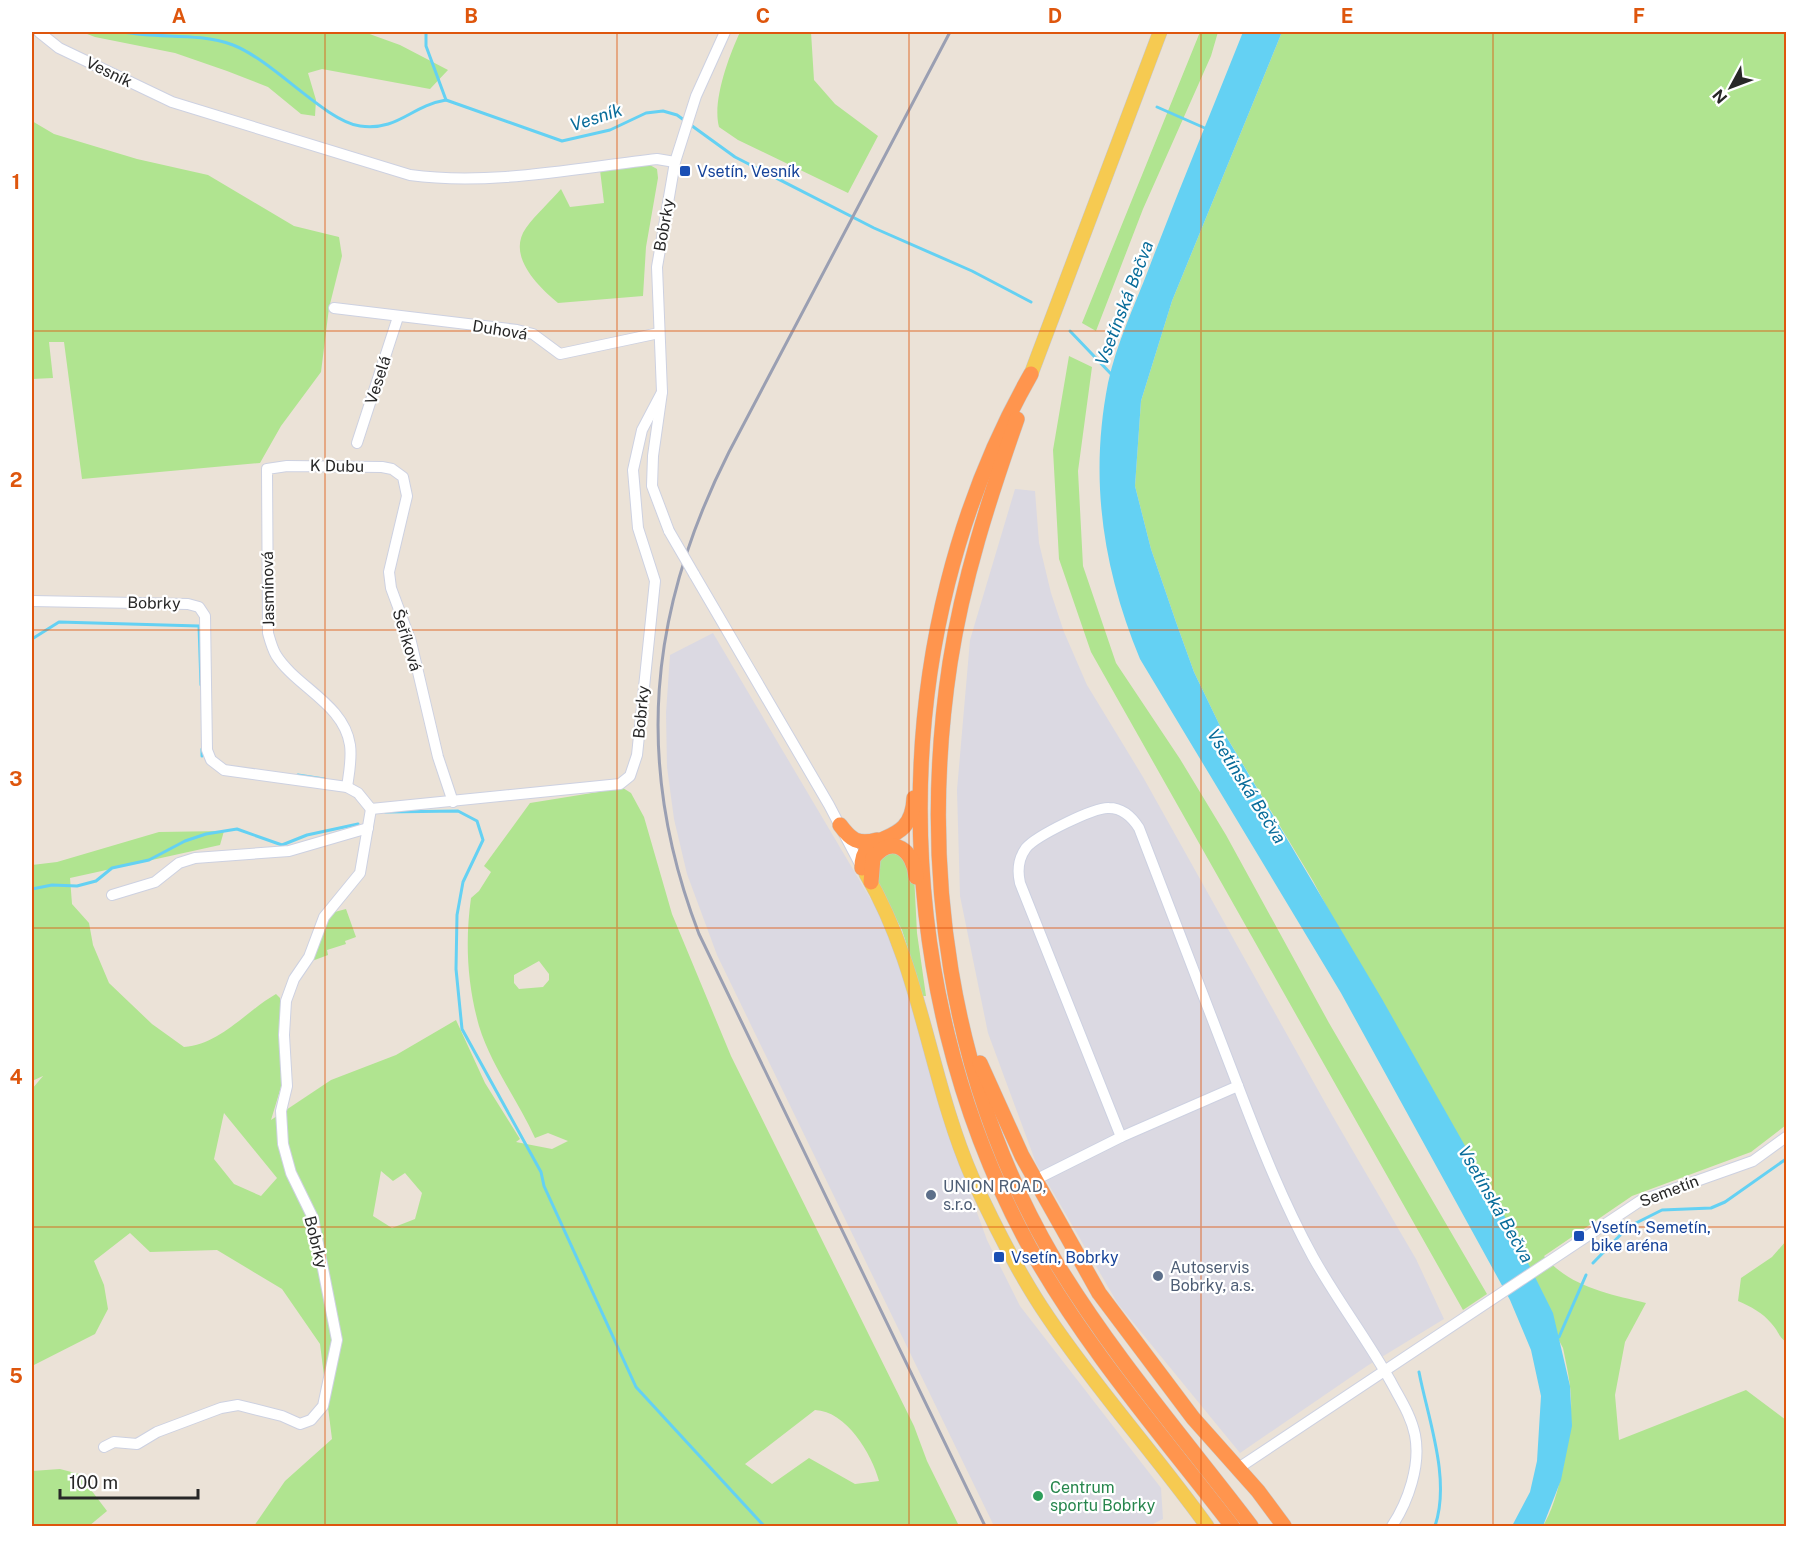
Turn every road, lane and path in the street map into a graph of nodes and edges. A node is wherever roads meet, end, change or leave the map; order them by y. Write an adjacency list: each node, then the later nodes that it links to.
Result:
1 (39, 32): 4 (street, Vesník)
2 (725, 32): 4 (street, Bobrky)
3 (1160, 32): 8 (main road)
4 (675, 162): 7 (street, Bobrky)
5 (334, 308): 6 (street, Duhová)
6 (398, 317): 7 (street, Duhová); 10 (street, Veselá)
7 (659, 333): 9 (street, Bobrky)
8 (1031, 374): 14 (highway); 24 (highway)
9 (662, 392): 16 (street, Bobrky); 18 (street, Bobrky, bridge)
10 (357, 443)
11 (267, 470): 12 (street, K Dubu); 15 (street, Jasmínová)
12 (404, 477): 16 (street, Šeříková)
13 (32, 601): 15 (street, Bobrky)
14 (932, 661): 20 (highway); 25 (highway)
15 (347, 787): 17 (street)
16 (453, 802): 17 (street, Bobrky)
17 (371, 809): 19 (street, Bobrky)
18 (840, 825): 20 (highway); 21 (street, Bobrky)
19 (368, 828): 23 (street); 31 (street, Bobrky)
20 (883, 839): 21 (highway)
21 (863, 858): 22 (highway); 25 (highway)
22 (871, 882): 33 (main road)
23 (112, 895)
24 (943, 921): 29 (highway); 35 (highway)
25 (933, 965): 34 (highway)
26 (1238, 1086): 27 (street); 27 (street); 30 (street)
27 (1121, 1137): 29 (street)
28 (1786, 1137): 30 (street, Semetín)
29 (1035, 1180): 32 (highway)
30 (1384, 1370): 32 (street, Semetín); 37 (street)
31 (104, 1447)
32 (1237, 1469): 36 (highway)
33 (1207, 1527)
34 (1232, 1527)
35 (1251, 1527)
36 (1284, 1527)
37 (1392, 1527)

